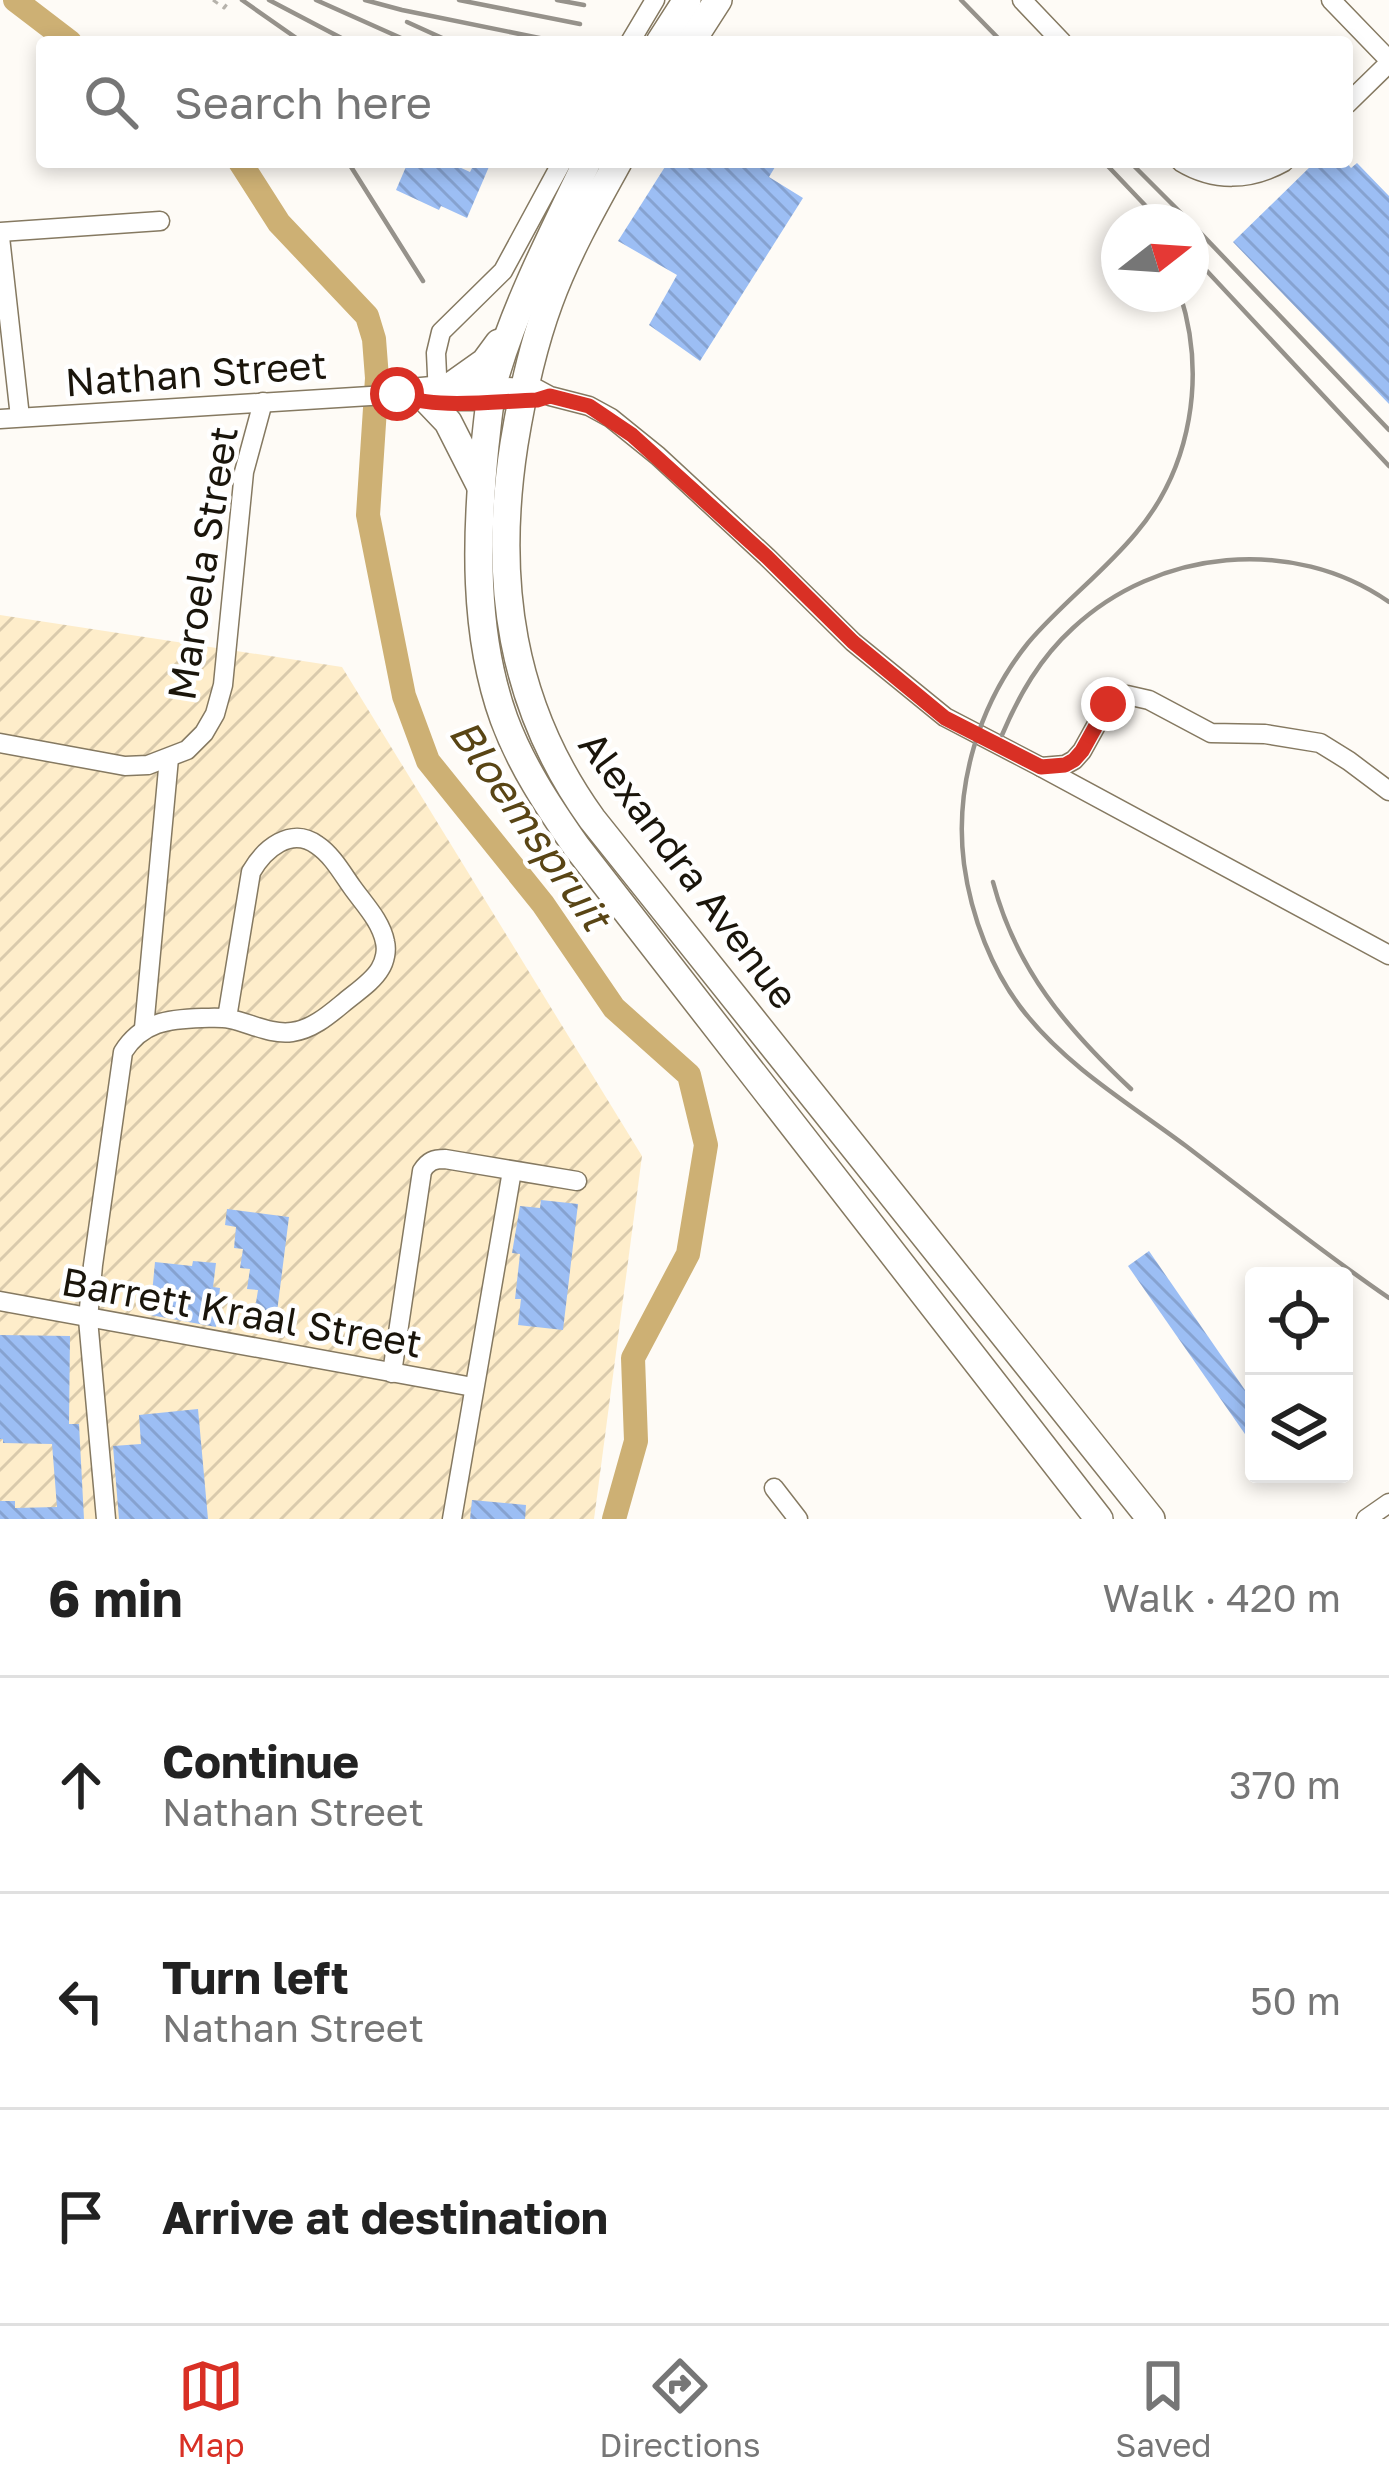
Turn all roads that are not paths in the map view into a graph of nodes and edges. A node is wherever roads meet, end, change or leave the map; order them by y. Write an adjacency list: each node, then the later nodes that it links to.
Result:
1 (655, 0): 6 (street)
2 (687, 0): 7 (highway)
3 (718, 0): 8 (highway)
4 (1022, 0): 9 (street)
5 (1331, 0): 10 (street)
6 (634, 36)
7 (664, 36)
8 (695, 36)
9 (1056, 36)
10 (1389, 62): 11 (street)
11 (1353, 98)
12 (559, 168): 20 (street)
13 (584, 168): 19 (highway, Alexandra Avenue)
14 (615, 168): 22 (highway, Alexandra Avenue)
15 (1192, 168): 16 (street)
16 (1274, 168)
17 (160, 221): 18 (street)
18 (0, 235): 24 (street)
19 (515, 319): 20 (highway); 21 (highway, Alexandra Avenue)
20 (439, 393): 21 (street, Nathan Street); 23 (street, Nathan Street); 25 (highway)
21 (491, 393): 22 (street, Nathan Street); 25 (highway, Alexandra Avenue)
22 (532, 395): 28 (street, Nathan Street); 45 (highway, Alexandra Avenue)
23 (263, 402): 24 (street, Nathan Street); 27 (street, Maroela Street)
24 (10, 418)
25 (481, 487): 44 (highway, Alexandra Avenue)
26 (0, 743): 27 (street)
27 (169, 758): 32 (street)
28 (1041, 767): 29 (street); 30 (street, Nathan Street)
29 (1389, 791)
30 (1389, 955)
31 (227, 1018): 31 (street); 32 (street)
32 (144, 1028): 36 (street)
33 (512, 1171): 34 (street); 37 (street); 38 (street)
34 (577, 1181)
35 (0, 1301): 36 (street, Barrett Kraal Street)
36 (88, 1318): 37 (street, Barrett Kraal Street); 41 (street)
37 (392, 1373): 38 (street, Barrett Kraal Street)
38 (472, 1387): 42 (street)
39 (774, 1488): 43 (street)
40 (1389, 1503): 46 (street)
41 (106, 1519)
42 (452, 1519)
43 (798, 1519)
44 (1100, 1519)
45 (1151, 1519)
46 (1366, 1519)

